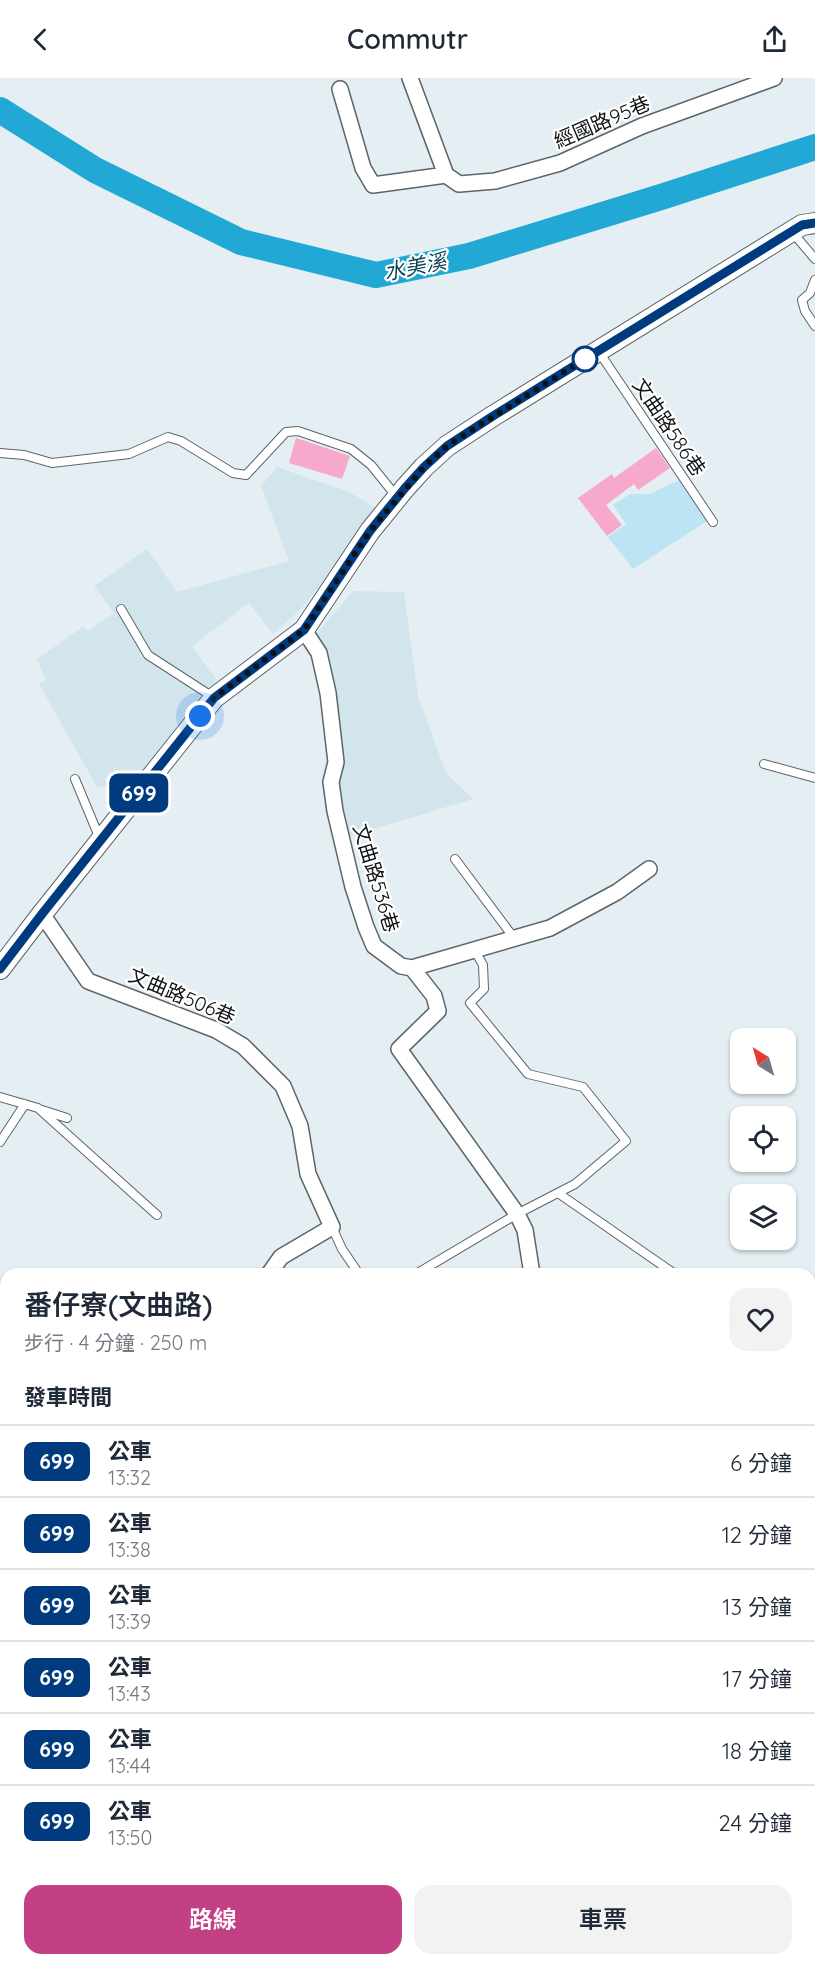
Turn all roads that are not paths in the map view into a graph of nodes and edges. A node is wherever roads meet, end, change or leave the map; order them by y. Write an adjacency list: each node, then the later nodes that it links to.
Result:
1 (410, 78): 4 (street)
2 (774, 78): 4 (street, 經國路95巷)
3 (340, 89): 4 (street, 經國路95巷)
4 (446, 175)
5 (815, 223): 6 (street)
6 (792, 232): 7 (lane); 10 (street)
7 (815, 259)
8 (815, 280): 9 (lane)
9 (815, 326)
10 (598, 351): 12 (street); 13 (lane, 文曲路586巷)
11 (0, 453): 12 (lane)
12 (397, 497): 15 (street)
13 (713, 522)
14 (121, 609): 16 (lane)
15 (304, 630): 16 (street); 26 (street, 文曲路536巷)
16 (214, 698): 20 (street)
17 (764, 764): 19 (lane)
18 (75, 778): 20 (lane)
19 (815, 778)
20 (101, 840): 23 (street)
21 (455, 860): 24 (lane)
22 (649, 869): 24 (street)
23 (42, 914): 27 (street); 36 (street, 文曲路506巷)
24 (514, 938): 25 (street)
25 (474, 949): 26 (street); 33 (lane)
26 (412, 968): 34 (street, 文曲路536巷)
27 (0, 969)
28 (0, 1097): 29 (lane)
29 (25, 1104): 30 (lane); 32 (lane)
30 (38, 1108): 31 (lane); 35 (lane)
31 (68, 1118)
32 (0, 1142)
33 (558, 1193): 34 (lane); 41 (lane)
34 (517, 1214): 39 (lane); 40 (street, 文曲路536巷)
35 (157, 1215)
36 (332, 1227): 37 (street); 38 (lane, 文曲路506巷)
37 (273, 1268)
38 (356, 1268)
39 (426, 1268)
40 (531, 1268)
41 (666, 1268)

